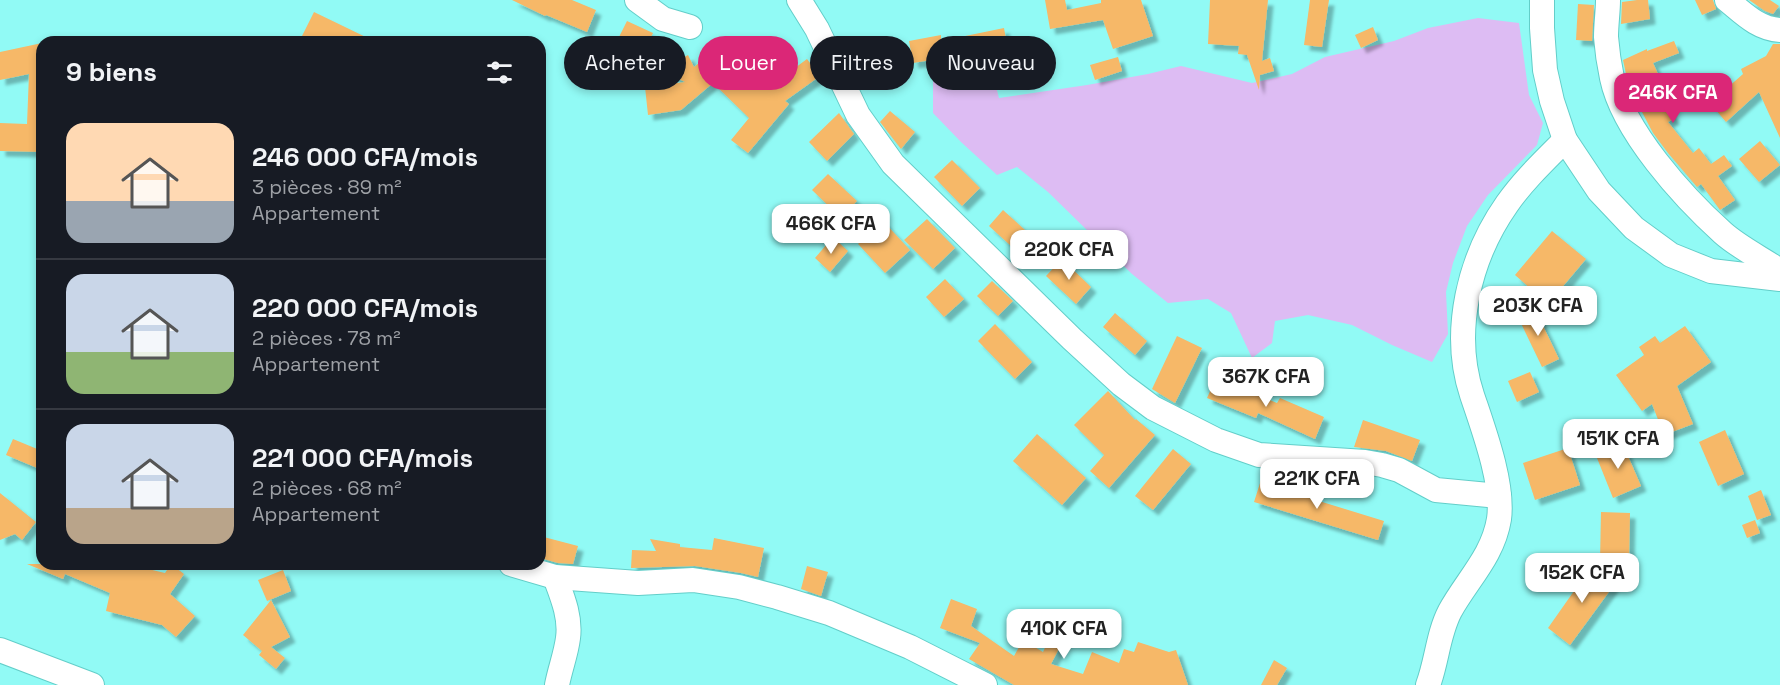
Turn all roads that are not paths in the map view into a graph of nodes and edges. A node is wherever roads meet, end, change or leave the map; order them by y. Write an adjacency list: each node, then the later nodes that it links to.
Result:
1 (636, 0): 6 (street)
2 (800, 0): 11 (street)
3 (1542, 0): 8 (street)
4 (1608, 0): 9 (street)
5 (1727, 0): 7 (street)
6 (690, 27)
7 (1780, 30)
8 (1565, 140): 10 (street); 11 (street)
9 (1780, 271)
10 (1780, 279)
11 (1499, 496): 18 (street)
12 (531, 570): 13 (street)
13 (555, 577): 16 (street); 17 (street)
14 (0, 650): 15 (street)
15 (92, 685)
16 (557, 685)
17 (985, 685)
18 (1428, 685)

